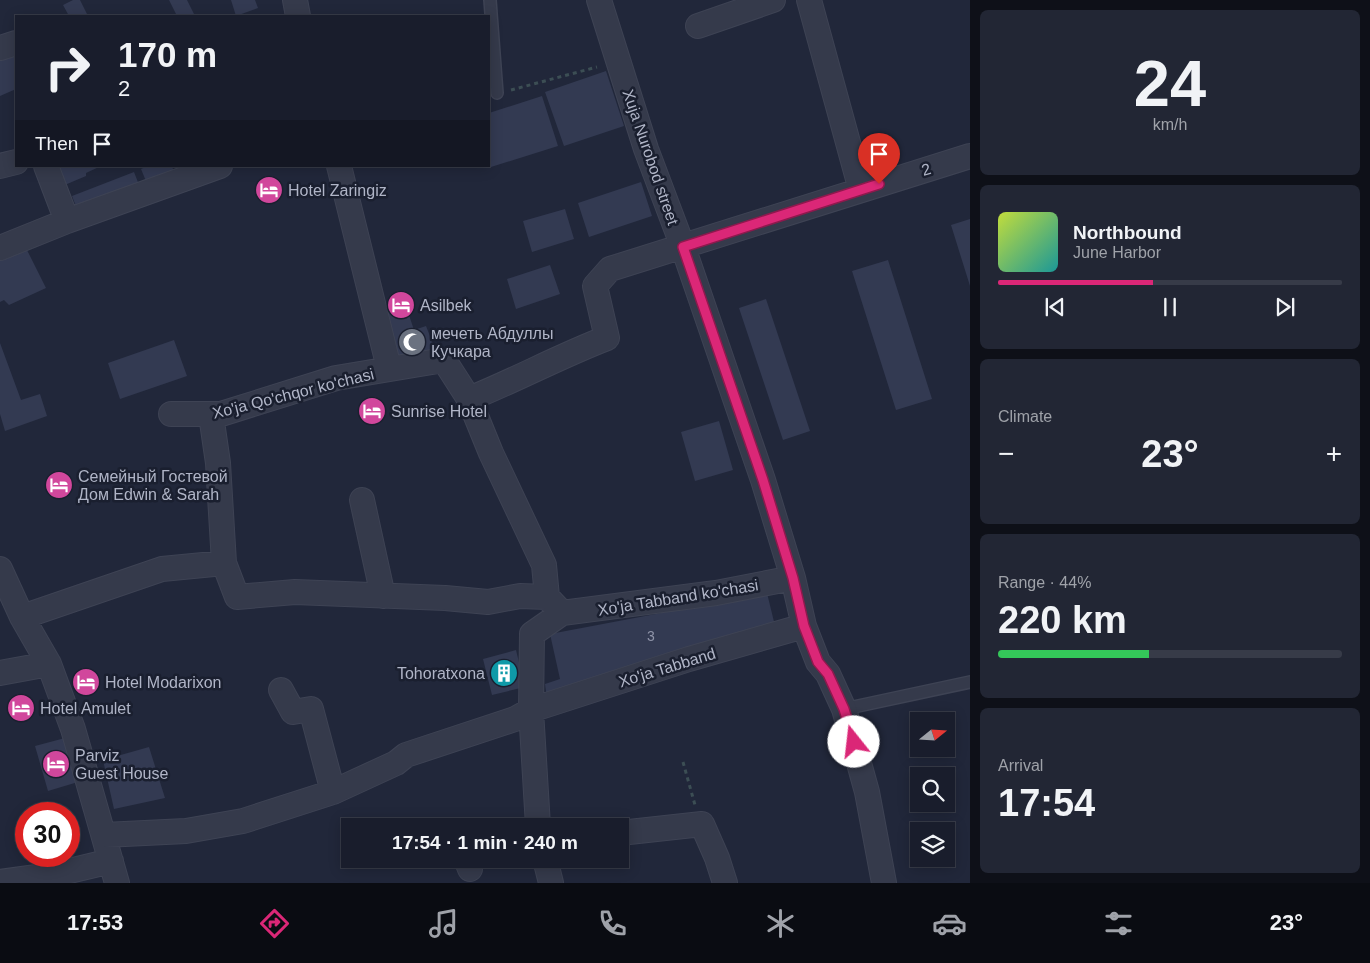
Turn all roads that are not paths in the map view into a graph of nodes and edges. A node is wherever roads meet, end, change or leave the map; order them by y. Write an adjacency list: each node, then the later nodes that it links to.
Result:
1 (295, 0): 6 (street)
2 (490, 0): 10 (lane)
3 (599, 0): 19 (street, Xuja Nurobod street)
4 (773, 0): 7 (street)
5 (810, 0): 17 (street)
6 (298, 15)
7 (698, 26)
8 (15, 43): 9 (street)
9 (0, 48)
10 (497, 93)
11 (970, 156): 17 (street, 2)
12 (15, 162): 13 (street)
13 (0, 166)
14 (46, 167): 18 (street)
15 (217, 167): 18 (street)
16 (339, 167): 21 (street)
17 (861, 190): 19 (street, 2)
18 (67, 221): 20 (street)
19 (683, 247): 22 (street, 2); 28 (street, Xuja Nurobod street)
20 (0, 248)
21 (389, 368): 22 (street, Xo'ja Qo'chqor ko'chasi); 24 (street, Xo'ja Qo'chqor ko'chasi)
22 (469, 398): 30 (street)
23 (171, 414): 24 (street, Xo'ja Qo'chqor ko'chasi)
24 (211, 415): 26 (street)
25 (362, 500): 29 (street)
26 (224, 563): 29 (street, Xo'ja Tabband ko'chasi); 31 (street)
27 (0, 570): 31 (street)
28 (793, 578): 30 (street, Xo'ja Tabband ko'chasi); 32 (street, Xuja Nurobod street)
29 (383, 596): 30 (street, Xo'ja Tabband ko'chasi)
30 (555, 605): 38 (street)
31 (22, 617): 33 (street)
32 (804, 626): 37 (street, Xuja Nurobod street); 38 (street, Xo'ja Tabband)
33 (49, 664): 34 (street); 42 (street)
34 (0, 673)
35 (970, 682): 37 (lane)
36 (281, 690): 39 (street)
37 (844, 709): 49 (street, Xuja Nurobod street)
38 (531, 710): 39 (street, Xo'ja Tabband); 40 (street)
39 (333, 792): 42 (street, Xo'ja Tabband)
40 (536, 818)
41 (629, 832): 48 (street)
42 (104, 835): 43 (street)
43 (111, 860): 45 (street); 46 (street)
44 (547, 868): 47 (street)
45 (0, 882)
46 (118, 883)
47 (551, 883)
48 (725, 883)
49 (884, 883)

